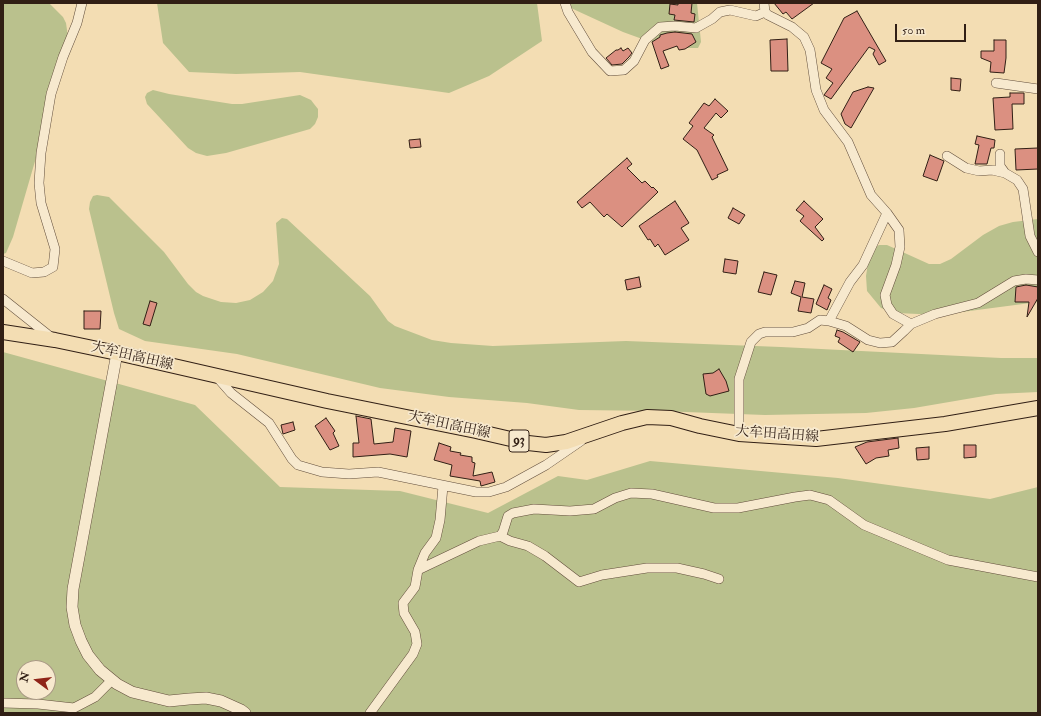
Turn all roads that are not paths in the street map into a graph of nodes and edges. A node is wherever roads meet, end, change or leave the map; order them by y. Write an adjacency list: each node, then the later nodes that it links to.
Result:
1 (82, 3): 11 (street)
2 (565, 3): 3 (street)
3 (765, 7): 9 (street)
4 (996, 83): 5 (street)
5 (1038, 89)
6 (1000, 154): 8 (street)
7 (947, 156): 8 (street)
8 (1005, 173): 10 (street)
9 (887, 213): 14 (street); 15 (street)
10 (1038, 252)
11 (3, 261)
12 (1038, 280): 15 (street)
13 (3, 299): 17 (street)
14 (829, 321): 15 (street); 22 (street)
15 (911, 324)
16 (3, 332): 17 (main road, 大牟田高田線 / 93)
17 (55, 340): 18 (main road, 大牟田高田線 / 93)
18 (117, 353): 19 (main road, 大牟田高田線 / 93); 28 (street)
19 (216, 376): 21 (main road, 大牟田高田線 / 93); 23 (street)
20 (1038, 408): 22 (main road, 大牟田高田線 / 93)
21 (590, 434): 22 (main road, 大牟田高田線 / 93); 23 (street)
22 (739, 434)
23 (442, 486): 25 (street)
24 (500, 536): 25 (street); 26 (street); 27 (street)
25 (418, 570): 31 (street)
26 (1038, 577)
27 (719, 579)
28 (112, 680): 29 (street); 30 (street)
29 (3, 703)
30 (245, 713)
31 (370, 713)

